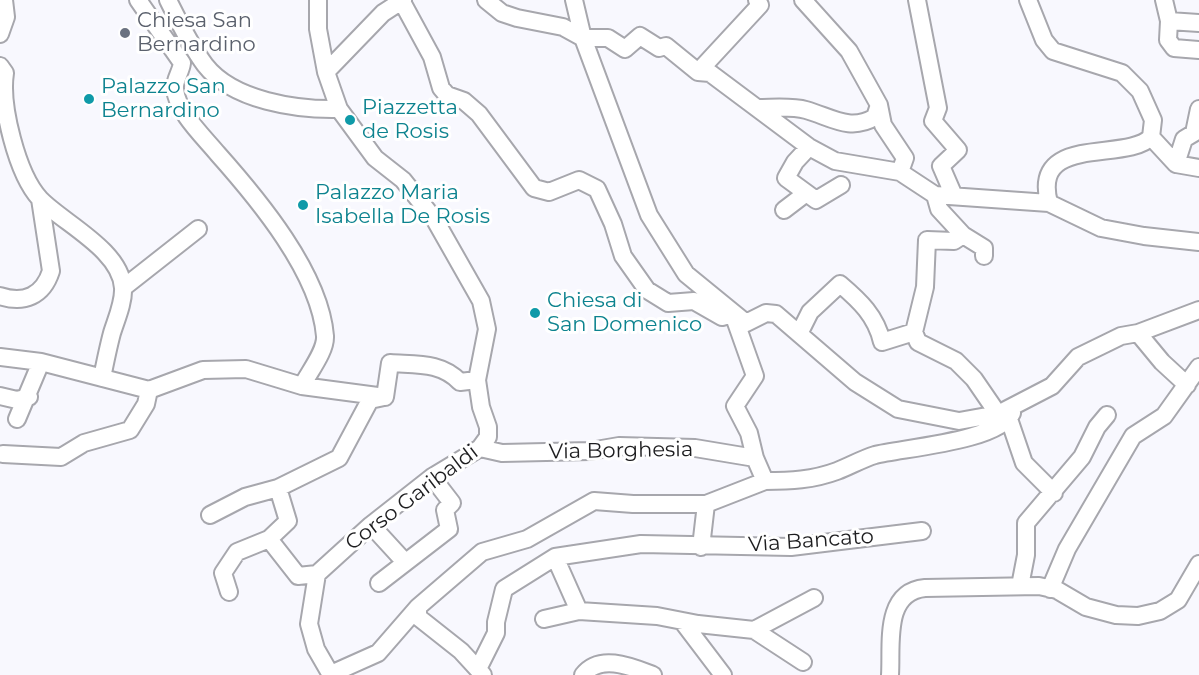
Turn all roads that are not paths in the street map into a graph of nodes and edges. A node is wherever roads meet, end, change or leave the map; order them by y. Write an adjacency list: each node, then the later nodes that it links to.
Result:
1 (138, 0): 56 (street)
2 (168, 0): 23 (street)
3 (318, 0): 19 (street)
4 (402, 0): 19 (street); 46 (street)
5 (486, 0): 16 (street)
6 (574, 0): 16 (street)
7 (757, 0): 20 (street)
8 (803, 0): 21 (street)
9 (917, 0): 35 (street)
10 (1028, 0): 26 (street)
11 (1164, 0): 13 (street)
12 (6, 1): 15 (street)
13 (1169, 21): 14 (street); 17 (street)
14 (1199, 23)
15 (0, 34)
16 (583, 38): 20 (street); 46 (street)
17 (1199, 50)
18 (0, 66): 28 (street)
19 (326, 72): 23 (street)
20 (698, 72): 22 (street)
21 (879, 105): 22 (street); 31 (street)
22 (758, 108): 27 (street)
23 (339, 109): 54 (street)
24 (1199, 109): 29 (street)
25 (0, 122): 28 (street)
26 (1151, 137): 29 (street); 37 (street)
27 (809, 147): 31 (street); 33 (street)
28 (17, 152): 36 (street)
29 (1176, 164): 30 (street)
30 (1199, 168)
31 (900, 172): 34 (street)
32 (841, 185): 33 (street)
33 (805, 194): 38 (street)
34 (935, 195): 35 (street); 40 (street)
35 (954, 196): 37 (street)
36 (40, 199): 43 (street); 44 (street)
37 (1049, 203): 41 (street)
38 (784, 210)
39 (198, 229): 43 (street)
40 (963, 235): 42 (street); 48 (street)
41 (1199, 242)
42 (984, 255)
43 (123, 288): 53 (street)
44 (0, 296)
45 (1199, 310): 49 (street)
46 (733, 314): 47 (street); 66 (street)
47 (800, 332): 48 (street); 61 (street)
48 (914, 332): 61 (street)
49 (1138, 333): 55 (street); 61 (street)
50 (0, 357): 51 (street)
51 (41, 362): 53 (street); 59 (street)
52 (1199, 367): 55 (street)
53 (102, 378): 57 (street)
54 (477, 380): 60 (street); 64 (street, Corso Garibaldi)
55 (1187, 385): 83 (street)
56 (302, 386): 57 (street); 60 (street)
57 (149, 390): 65 (street)
58 (0, 396): 59 (street)
59 (29, 397): 63 (street)
60 (385, 397): 69 (street)
61 (1008, 412): 68 (street); 70 (street)
62 (1107, 415): 70 (street)
63 (17, 419)
64 (480, 448): 66 (street, Via Borghesia); 67 (street, Corso Garibaldi)
65 (3, 454)
66 (755, 458): 68 (street)
67 (432, 477): 73 (street, Corso Garibaldi); 78 (street)
68 (765, 480): 71 (street)
69 (278, 488): 72 (street); 75 (street)
70 (1054, 493): 82 (street)
71 (706, 504): 76 (street); 86 (street)
72 (210, 514)
73 (371, 525): 78 (street); 80 (street, Corso Garibaldi)
74 (922, 531): 76 (street, Via Bancato)
75 (269, 538): 80 (street); 84 (street)
76 (700, 547): 77 (street, Via Bancato)
77 (555, 557): 87 (street); 92 (street)
78 (404, 561): 81 (street)
79 (1199, 564): 83 (street)
80 (317, 574): 93 (street)
81 (379, 583)
82 (1020, 586): 83 (street); 97 (street)
83 (1050, 590)
84 (229, 592)
85 (814, 598): 90 (street)
86 (418, 607): 92 (street); 93 (street)
87 (579, 610): 88 (street); 89 (street)
88 (544, 619)
89 (682, 621): 90 (street); 96 (street)
90 (754, 630): 91 (street)
91 (803, 662)
92 (480, 672)
93 (331, 675)
94 (583, 675): 95 (street)
95 (653, 675)
96 (723, 675)
97 (890, 675)

